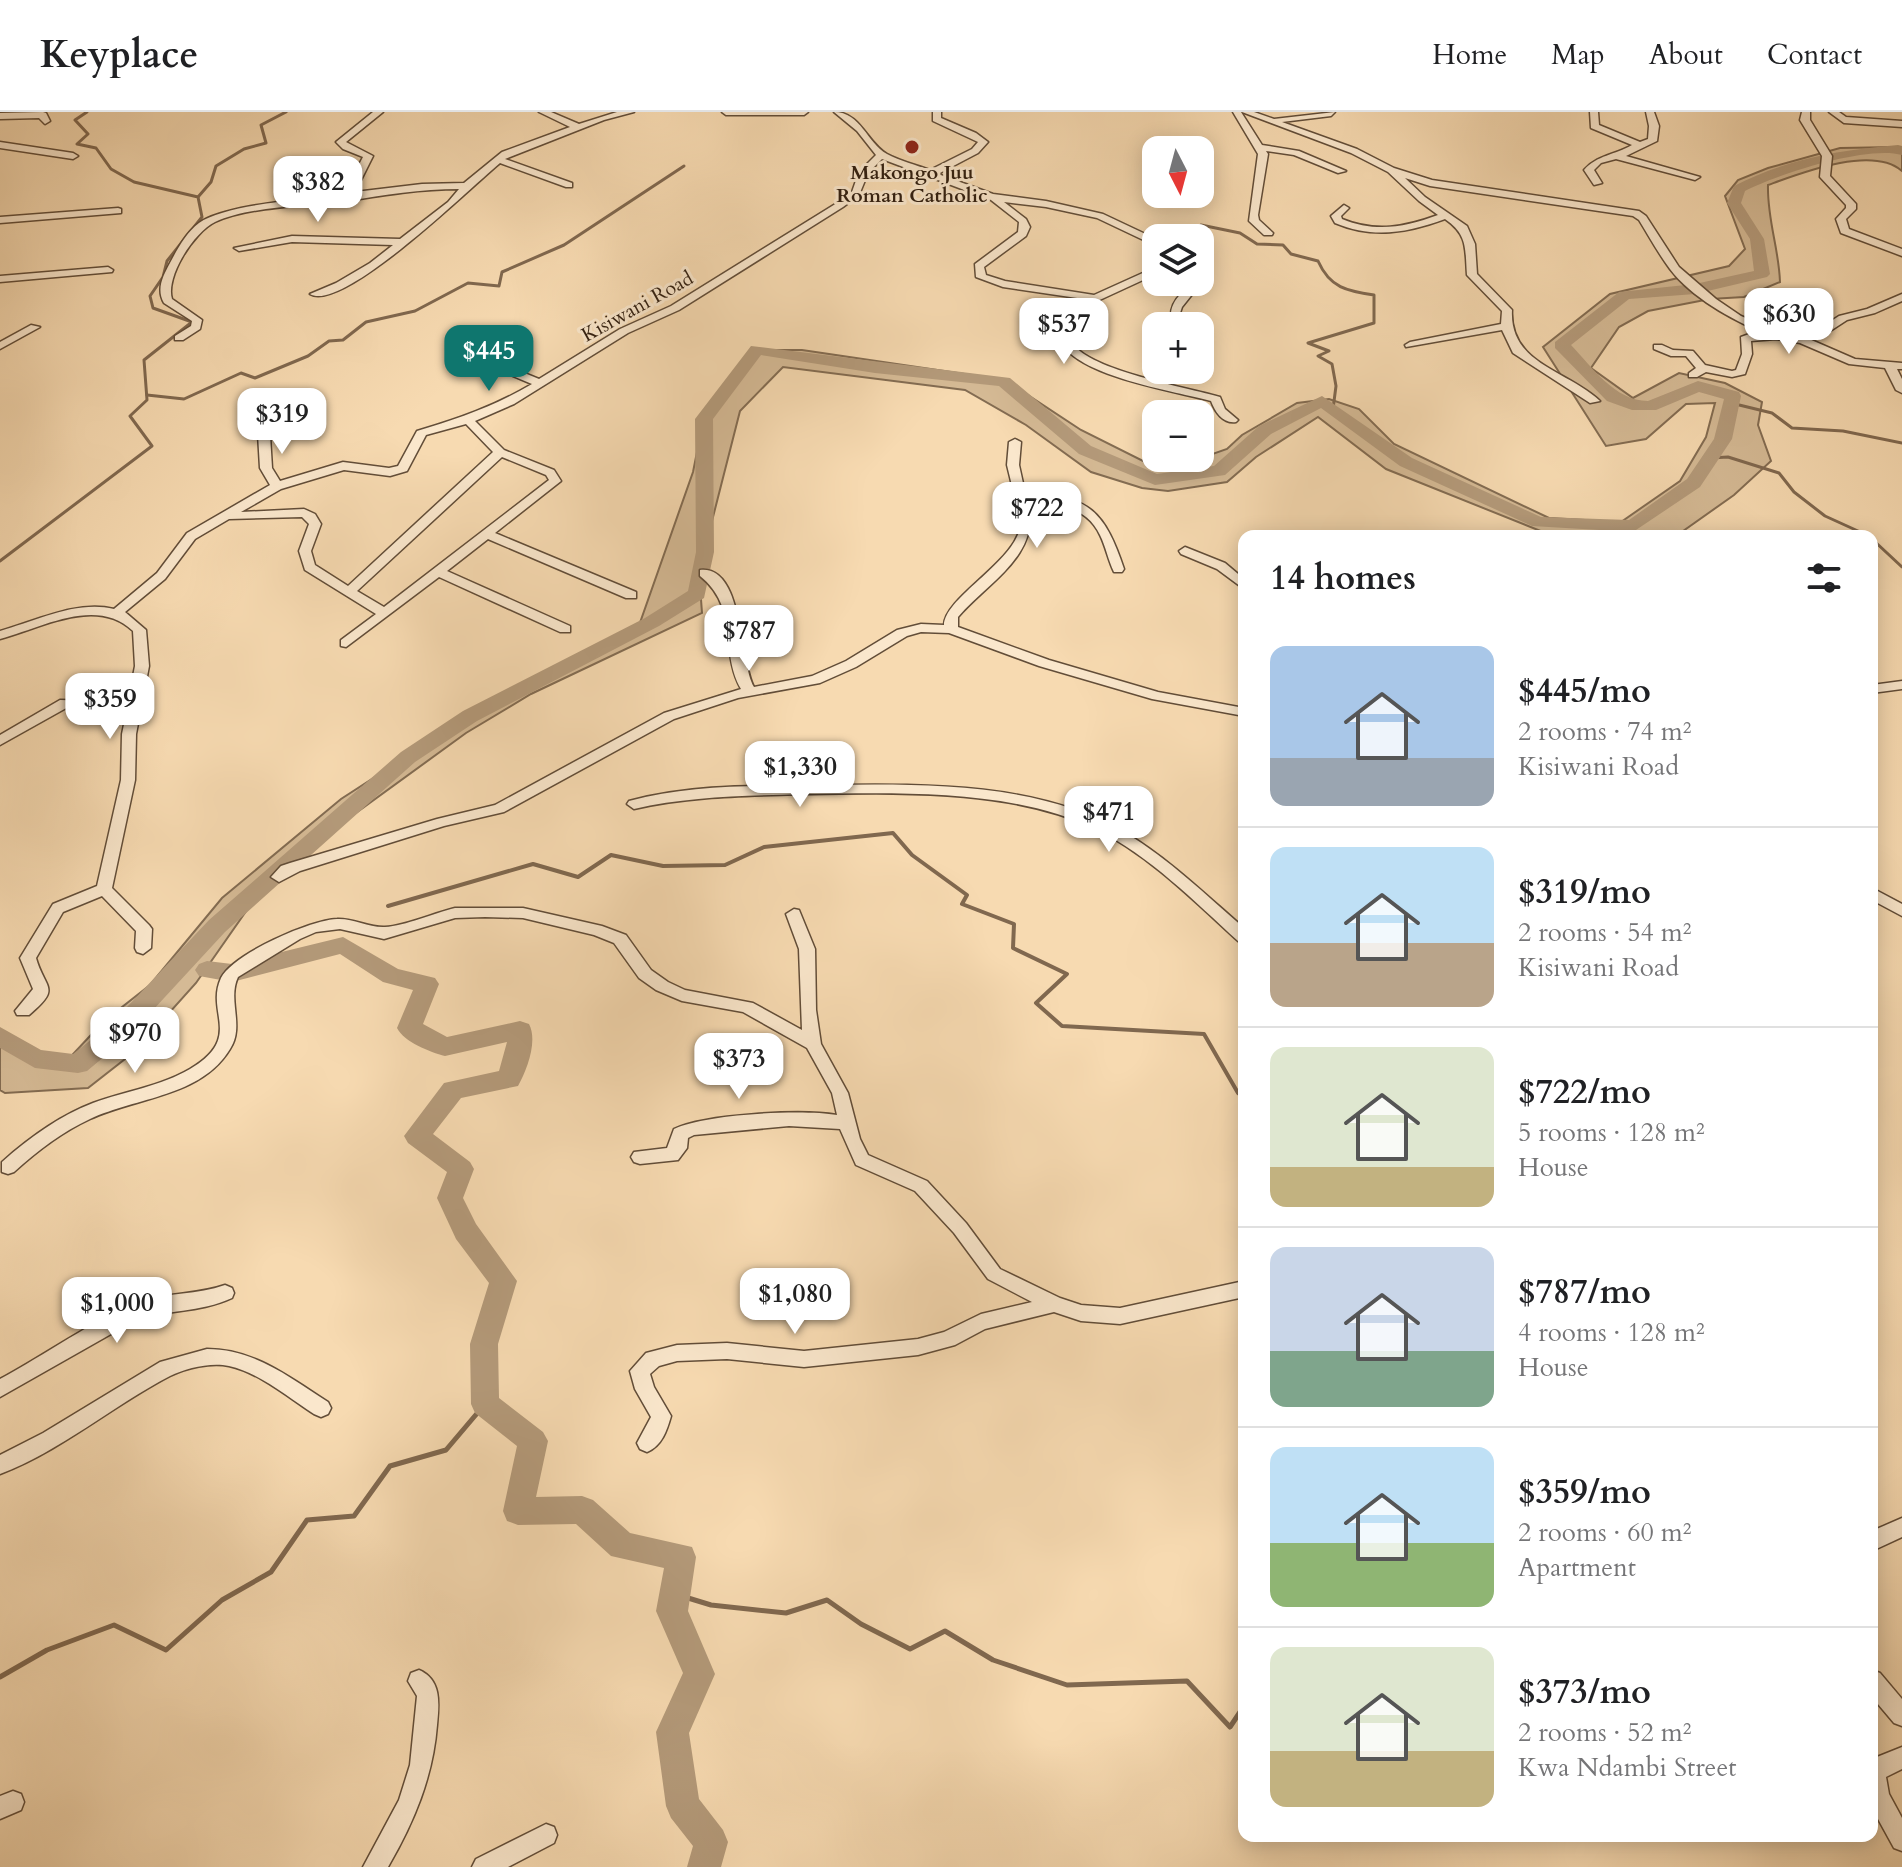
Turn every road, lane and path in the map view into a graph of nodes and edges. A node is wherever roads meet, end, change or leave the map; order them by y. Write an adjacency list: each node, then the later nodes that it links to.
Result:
1 (379, 112): 35 (street)
2 (543, 112): 19 (street)
3 (630, 112): 19 (street)
4 (726, 112): 5 (street)
5 (804, 112)
6 (838, 112): 23 (street)
7 (937, 112): 29 (street)
8 (1237, 112): 22 (street)
9 (1246, 112): 17 (street)
10 (1594, 112): 21 (street)
11 (1650, 112): 21 (street)
12 (1806, 112): 44 (street)
13 (1833, 112): 18 (street)
14 (1331, 113): 17 (street)
15 (0, 116): 16 (street)
16 (45, 121)
17 (1272, 121): 27 (street)
18 (1902, 124)
19 (579, 127): 26 (street)
20 (0, 145): 24 (street)
21 (1639, 145): 25 (street)
22 (1259, 147): 28 (street); 40 (street)
23 (881, 155): 29 (street); 61 (street, Kisiwani Road)
24 (73, 156)
25 (1617, 156): 30 (street); 31 (street)
26 (497, 159): 32 (street); 33 (street)
27 (1391, 170): 38 (street); 55 (street)
28 (1341, 171)
29 (932, 173): 34 (street)
30 (1695, 177)
31 (1597, 183)
32 (569, 185)
33 (466, 186): 35 (street); 42 (street)
34 (991, 197): 41 (street); 50 (street)
35 (347, 198): 54 (street)
36 (1344, 208): 38 (street)
37 (118, 211): 39 (street)
38 (1447, 215): 51 (street)
39 (0, 220)
40 (1268, 233)
41 (1142, 235)
42 (399, 242): 43 (street); 48 (street)
43 (239, 248)
44 (1902, 253)
45 (108, 270): 47 (street)
46 (1142, 276): 50 (street)
47 (0, 279)
48 (315, 294)
49 (1902, 297): 55 (street)
50 (1095, 298): 66 (street)
51 (1506, 326): 56 (street); 63 (street)
52 (35, 327): 57 (street)
53 (491, 333): 61 (street)
54 (179, 338)
55 (1791, 339): 58 (street); 59 (street)
56 (1410, 345)
57 (0, 346)
58 (1658, 347)
59 (1889, 365): 60 (street); 62 (street)
60 (1902, 366)
61 (540, 383): 65 (street, Kisiwani Road)
62 (1902, 390)
63 (1594, 401)
64 (299, 413): 69 (street)
65 (468, 420): 68 (street); 69 (street, Kisiwani Road)
66 (1232, 420)
67 (1015, 442): 70 (street)
68 (500, 452): 72 (street); 78 (street)
69 (277, 486): 71 (street, Kisiwani Road)
70 (1019, 501): 74 (street); 83 (street)
71 (216, 521): 78 (street); 80 (street, Kisiwani Road)
72 (486, 534): 75 (street); 79 (street)
73 (1185, 551): 77 (street)
74 (1118, 569)
75 (438, 572): 81 (street); 82 (street)
76 (704, 573): 88 (street)
77 (1238, 580)
78 (349, 592): 81 (street)
79 (631, 595)
80 (117, 613): 84 (street); 89 (street)
81 (384, 613): 85 (street)
82 (565, 629)
83 (951, 629): 88 (street); 90 (street)
84 (0, 635)
85 (346, 643)
86 (1902, 685): 87 (street)
87 (1878, 688)
88 (750, 692): 93 (street)
89 (132, 706): 91 (street); 94 (street)
90 (1238, 711)
91 (0, 741)
92 (634, 804): 98 (street)
93 (279, 877)
94 (104, 889): 99 (street); 100 (street)
95 (1878, 897): 96 (street)
96 (1902, 911)
97 (794, 914): 101 (street)
98 (1238, 931)
99 (143, 948)
100 (23, 1011)
101 (813, 1044): 102 (street); 104 (street)
102 (847, 1124): 103 (street); 107 (street)
103 (640, 1157)
104 (8, 1167)
105 (1238, 1290): 107 (street)
106 (225, 1293): 108 (street)
107 (1054, 1304): 110 (street)
108 (0, 1389)
109 (321, 1408): 111 (street)
110 (647, 1443)
111 (0, 1465)
112 (1902, 1527): 113 (street)
113 (1878, 1538)
114 (419, 1681): 122 (street)
115 (1878, 1688): 116 (street)
116 (1902, 1715)
117 (1902, 1758): 118 (street)
118 (1878, 1769)
119 (1878, 1797): 121 (street)
120 (546, 1835): 123 (street)
121 (1902, 1840)
122 (375, 1867)
123 (484, 1867)

